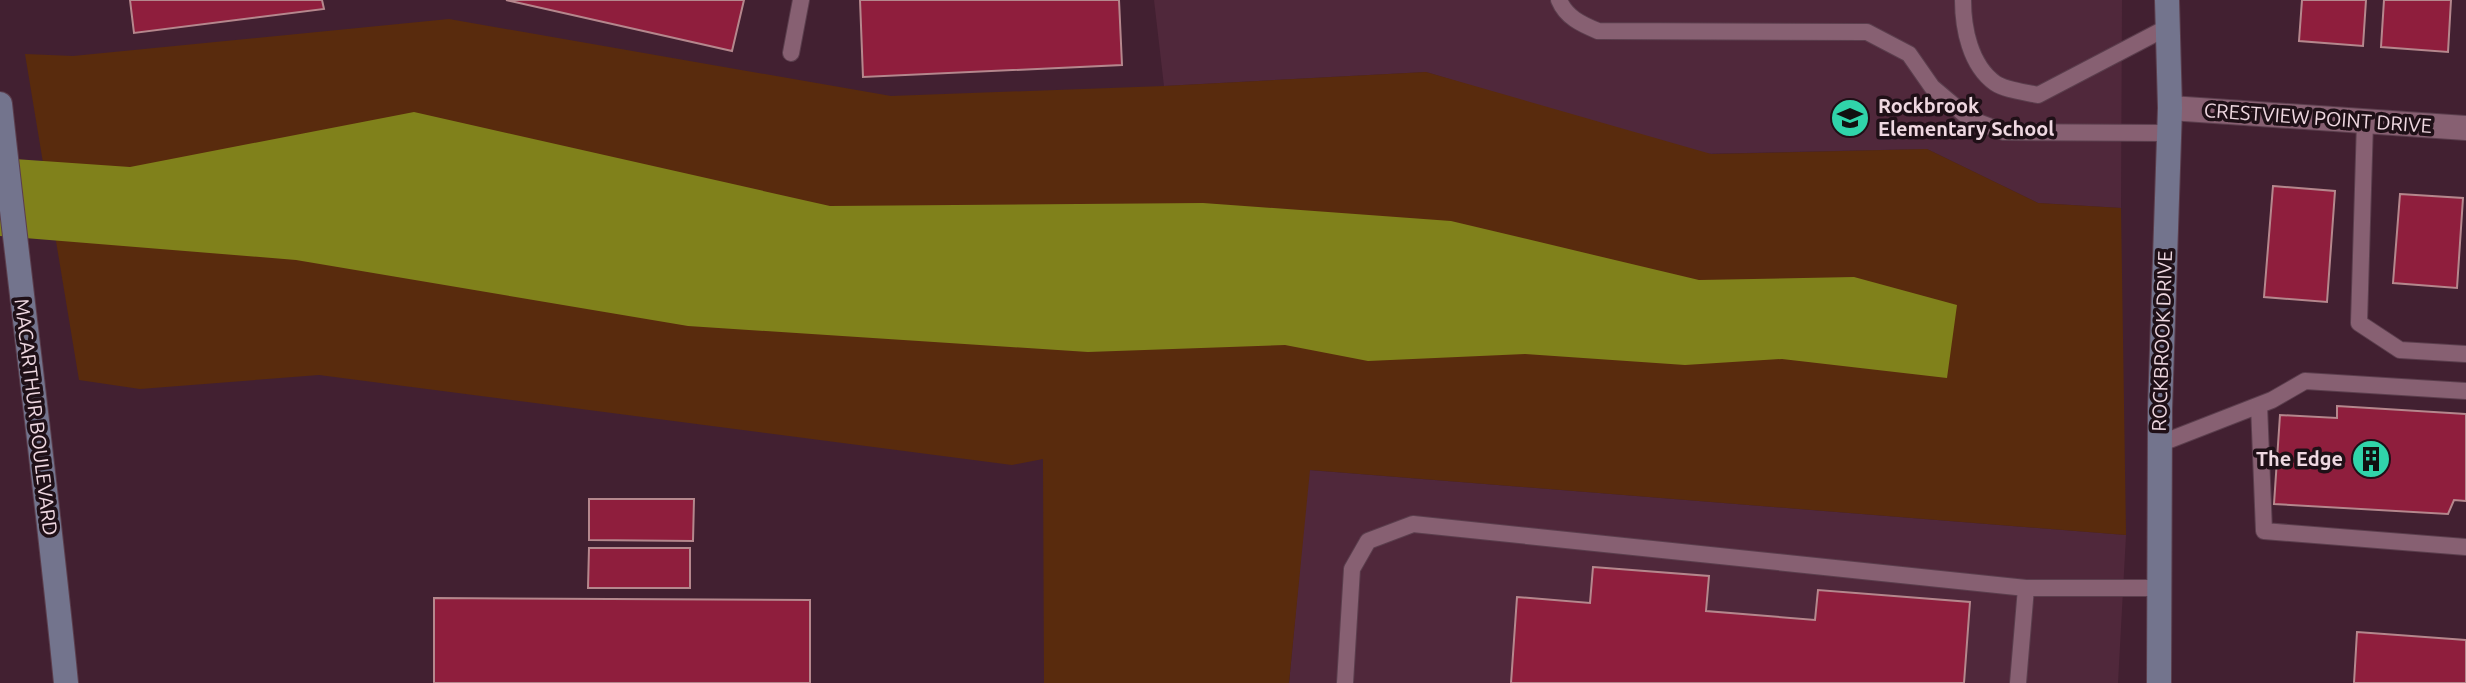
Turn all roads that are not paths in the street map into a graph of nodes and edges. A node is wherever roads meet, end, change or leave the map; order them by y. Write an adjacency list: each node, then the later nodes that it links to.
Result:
1 (801, 0): 6 (lane)
2 (1559, 0): 11 (lane)
3 (1963, 0): 5 (lane)
4 (2167, 0): 5 (street, ROCKBROOK DRIVE)
5 (2166, 28): 8 (street, ROCKBROOK DRIVE)
6 (791, 53)
7 (0, 104): 19 (street, MACARTHUR BOULEVARD)
8 (2170, 108): 9 (street, CRESTVIEW POINT DRIVE); 11 (street, ROCKBROOK DRIVE)
9 (2365, 122): 10 (street, CRESTVIEW POINT DRIVE); 12 (lane)
10 (2466, 128)
11 (2169, 133): 15 (street, ROCKBROOK DRIVE)
12 (2466, 354)
13 (2466, 391): 14 (lane)
14 (2259, 405): 15 (lane); 16 (lane)
15 (2159, 444): 18 (street, ROCKBROOK DRIVE)
16 (2466, 547)
17 (2026, 588): 18 (lane); 20 (lane); 21 (lane)
18 (2161, 588): 22 (street, ROCKBROOK DRIVE)
19 (66, 683)
20 (1345, 683)
21 (2018, 683)
22 (2159, 683)

